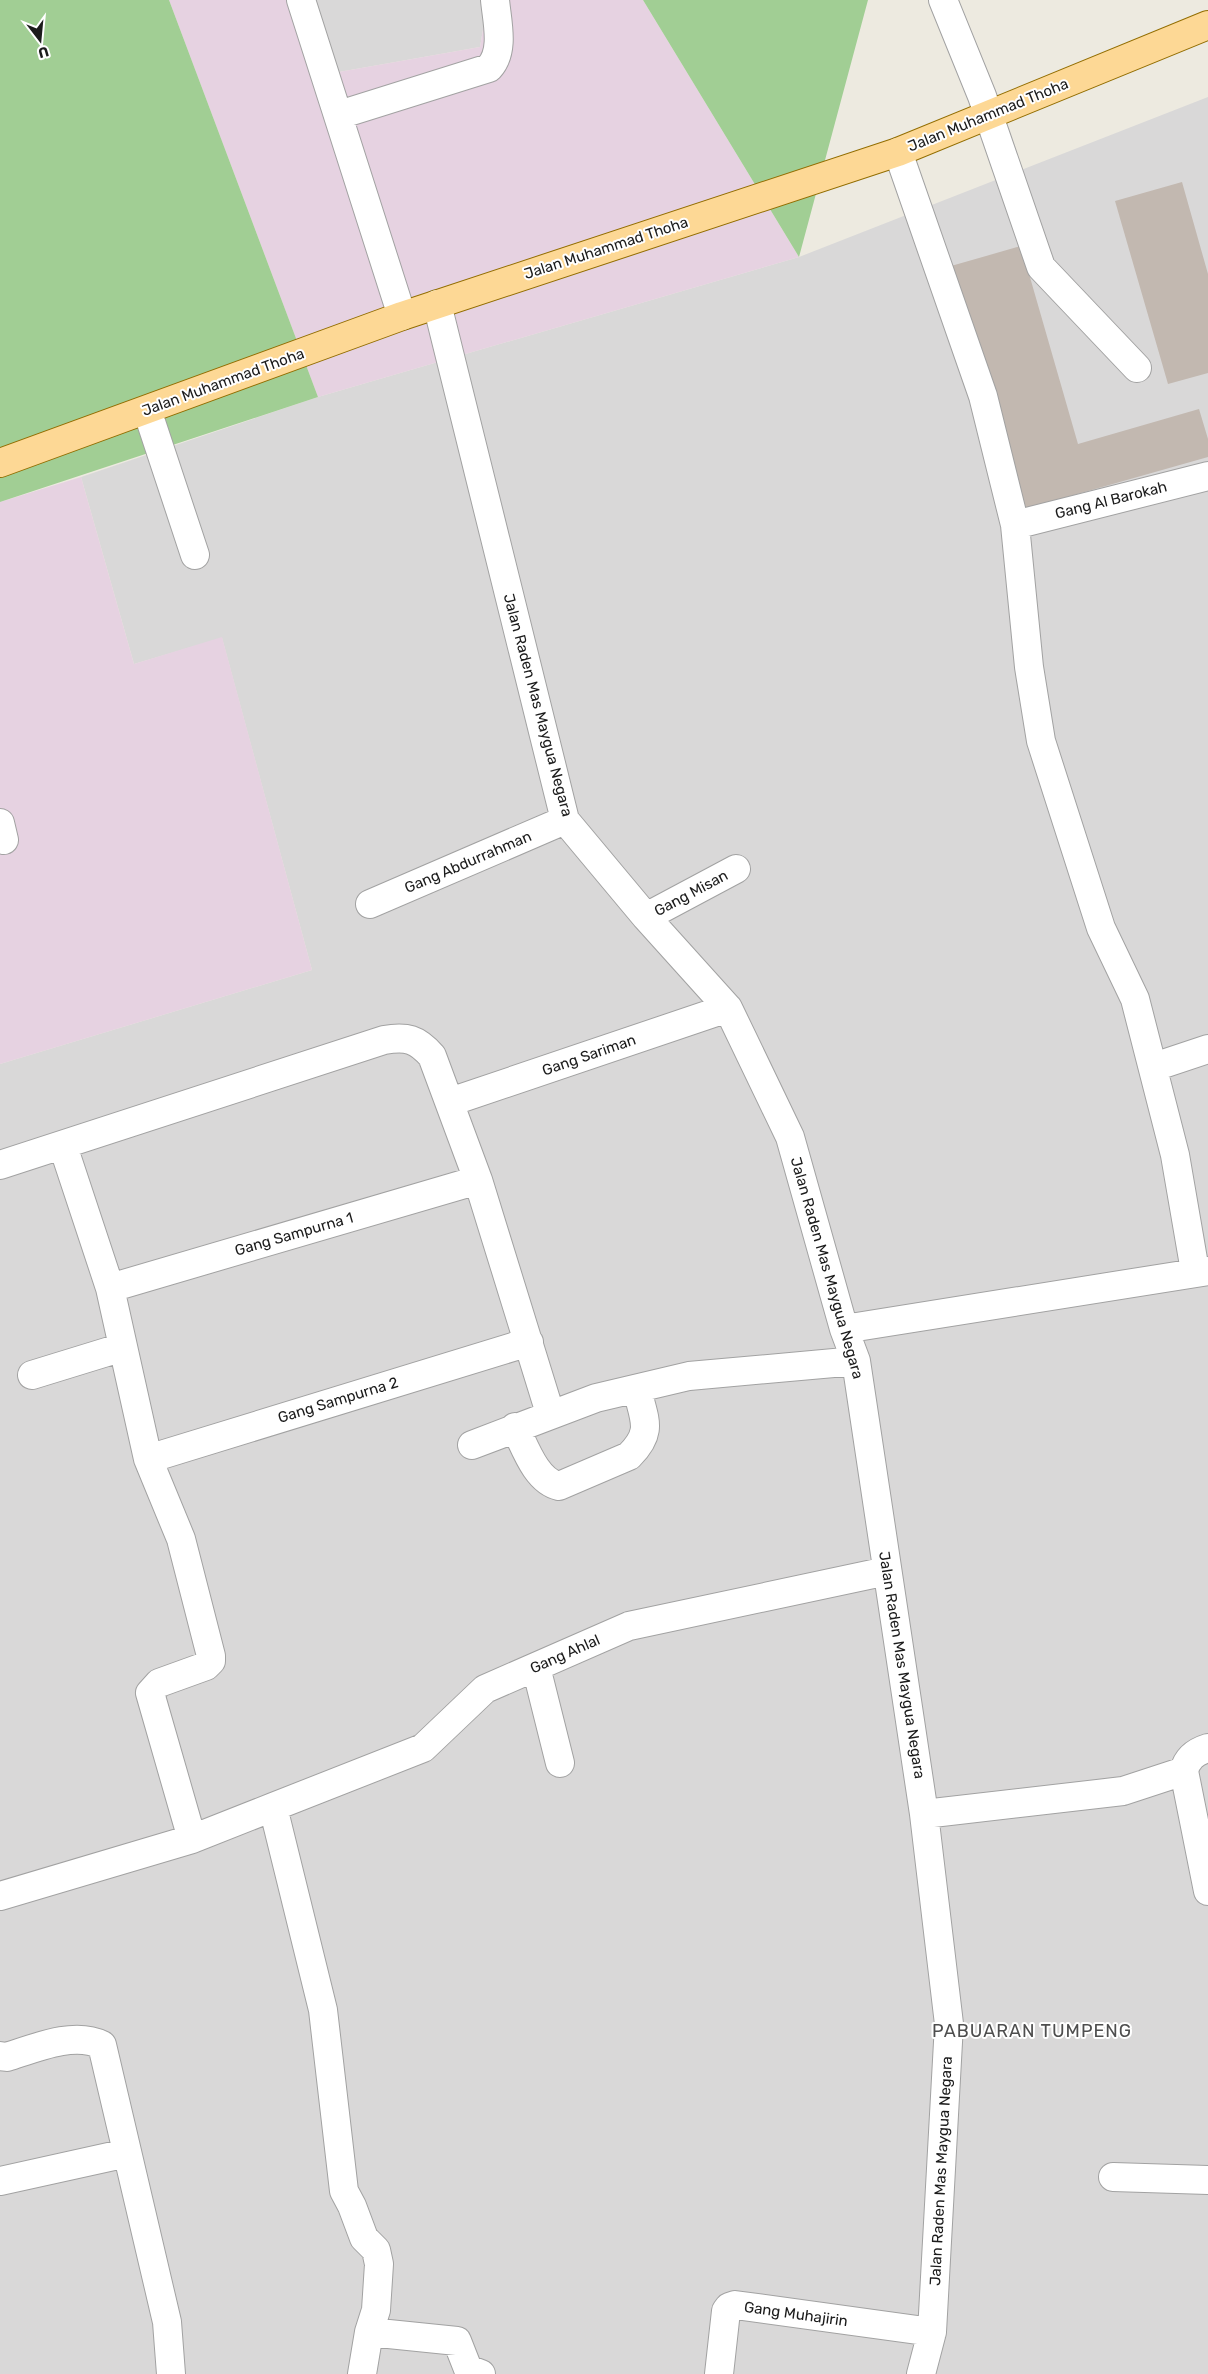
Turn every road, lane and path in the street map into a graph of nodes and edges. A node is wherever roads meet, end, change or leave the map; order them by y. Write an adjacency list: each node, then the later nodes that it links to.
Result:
1 (301, 0): 6 (street)
2 (495, 0): 6 (street)
3 (943, 0): 5 (street)
4 (1208, 25): 5 (main road, Jalan Muhammad Thoha)
5 (988, 114): 7 (main road, Jalan Muhammad Thoha); 10 (street)
6 (339, 115): 9 (street)
7 (898, 152): 8 (main road, Jalan Muhammad Thoha); 14 (street)
8 (437, 304): 9 (main road, Jalan Muhammad Thoha); 16 (street, Jalan Raden Mas Maygua Negara)
9 (402, 316): 11 (main road, Jalan Muhammad Thoha)
10 (1137, 368)
11 (146, 410): 12 (main road, Jalan Muhammad Thoha); 15 (street)
12 (0, 462)
13 (1208, 476): 14 (street, Gang Al Barokah)
14 (1015, 525): 22 (street)
15 (195, 555)
16 (565, 820): 18 (street, Gang Abdurrahman); 19 (street, Jalan Raden Mas Maygua Negara)
17 (736, 869): 19 (street, Gang Misan)
18 (370, 904)
19 (646, 917): 20 (street, Jalan Raden Mas Maygua Negara)
20 (728, 1008): 23 (street, Gang Sariman); 29 (street, Jalan Raden Mas Maygua Negara)
21 (1208, 1049): 22 (street)
22 (1154, 1067): 27 (street)
23 (450, 1102): 24 (street); 26 (street)
24 (63, 1146): 25 (street); 28 (street)
25 (0, 1165)
26 (478, 1180): 28 (street, Gang Sampurna 1); 30 (street)
27 (1201, 1271): 29 (street)
28 (110, 1288): 31 (street)
29 (844, 1329): 32 (street, Jalan Raden Mas Maygua Negara)
30 (529, 1342): 35 (street); 38 (street, Gang Sampurna 2)
31 (123, 1348): 33 (street); 38 (street)
32 (856, 1361): 34 (street); 39 (street, Jalan Raden Mas Maygua Negara)
33 (32, 1375)
34 (637, 1389): 35 (street); 36 (street)
35 (550, 1413): 36 (street)
36 (515, 1427): 37 (street)
37 (472, 1445)
38 (148, 1458): 46 (street)
39 (887, 1572): 40 (street, Gang Ahlal); 45 (street, Jalan Raden Mas Maygua Negara)
40 (536, 1667): 42 (street); 44 (street, Gang Ahlal)
41 (1208, 1748): 43 (street)
42 (560, 1763)
43 (1184, 1771): 45 (street); 47 (street)
44 (273, 1807): 46 (street, Gang Ahlal); 54 (street)
45 (924, 1814): 55 (street, Jalan Raden Mas Maygua Negara)
46 (192, 1839): 48 (street, Gang Ahlal)
47 (1208, 1891)
48 (0, 1896)
49 (0, 2056): 50 (street)
50 (127, 2153): 53 (street); 56 (street)
51 (1113, 2177): 52 (street)
52 (1208, 2180)
53 (0, 2181)
54 (369, 2332): 57 (street); 58 (street)
55 (932, 2332): 59 (street, Gang Muhajirin); 60 (street, Jalan Raden Mas Maygua Negara)
56 (171, 2374)
57 (362, 2374)
58 (480, 2374)
59 (719, 2374)
60 (921, 2374)

